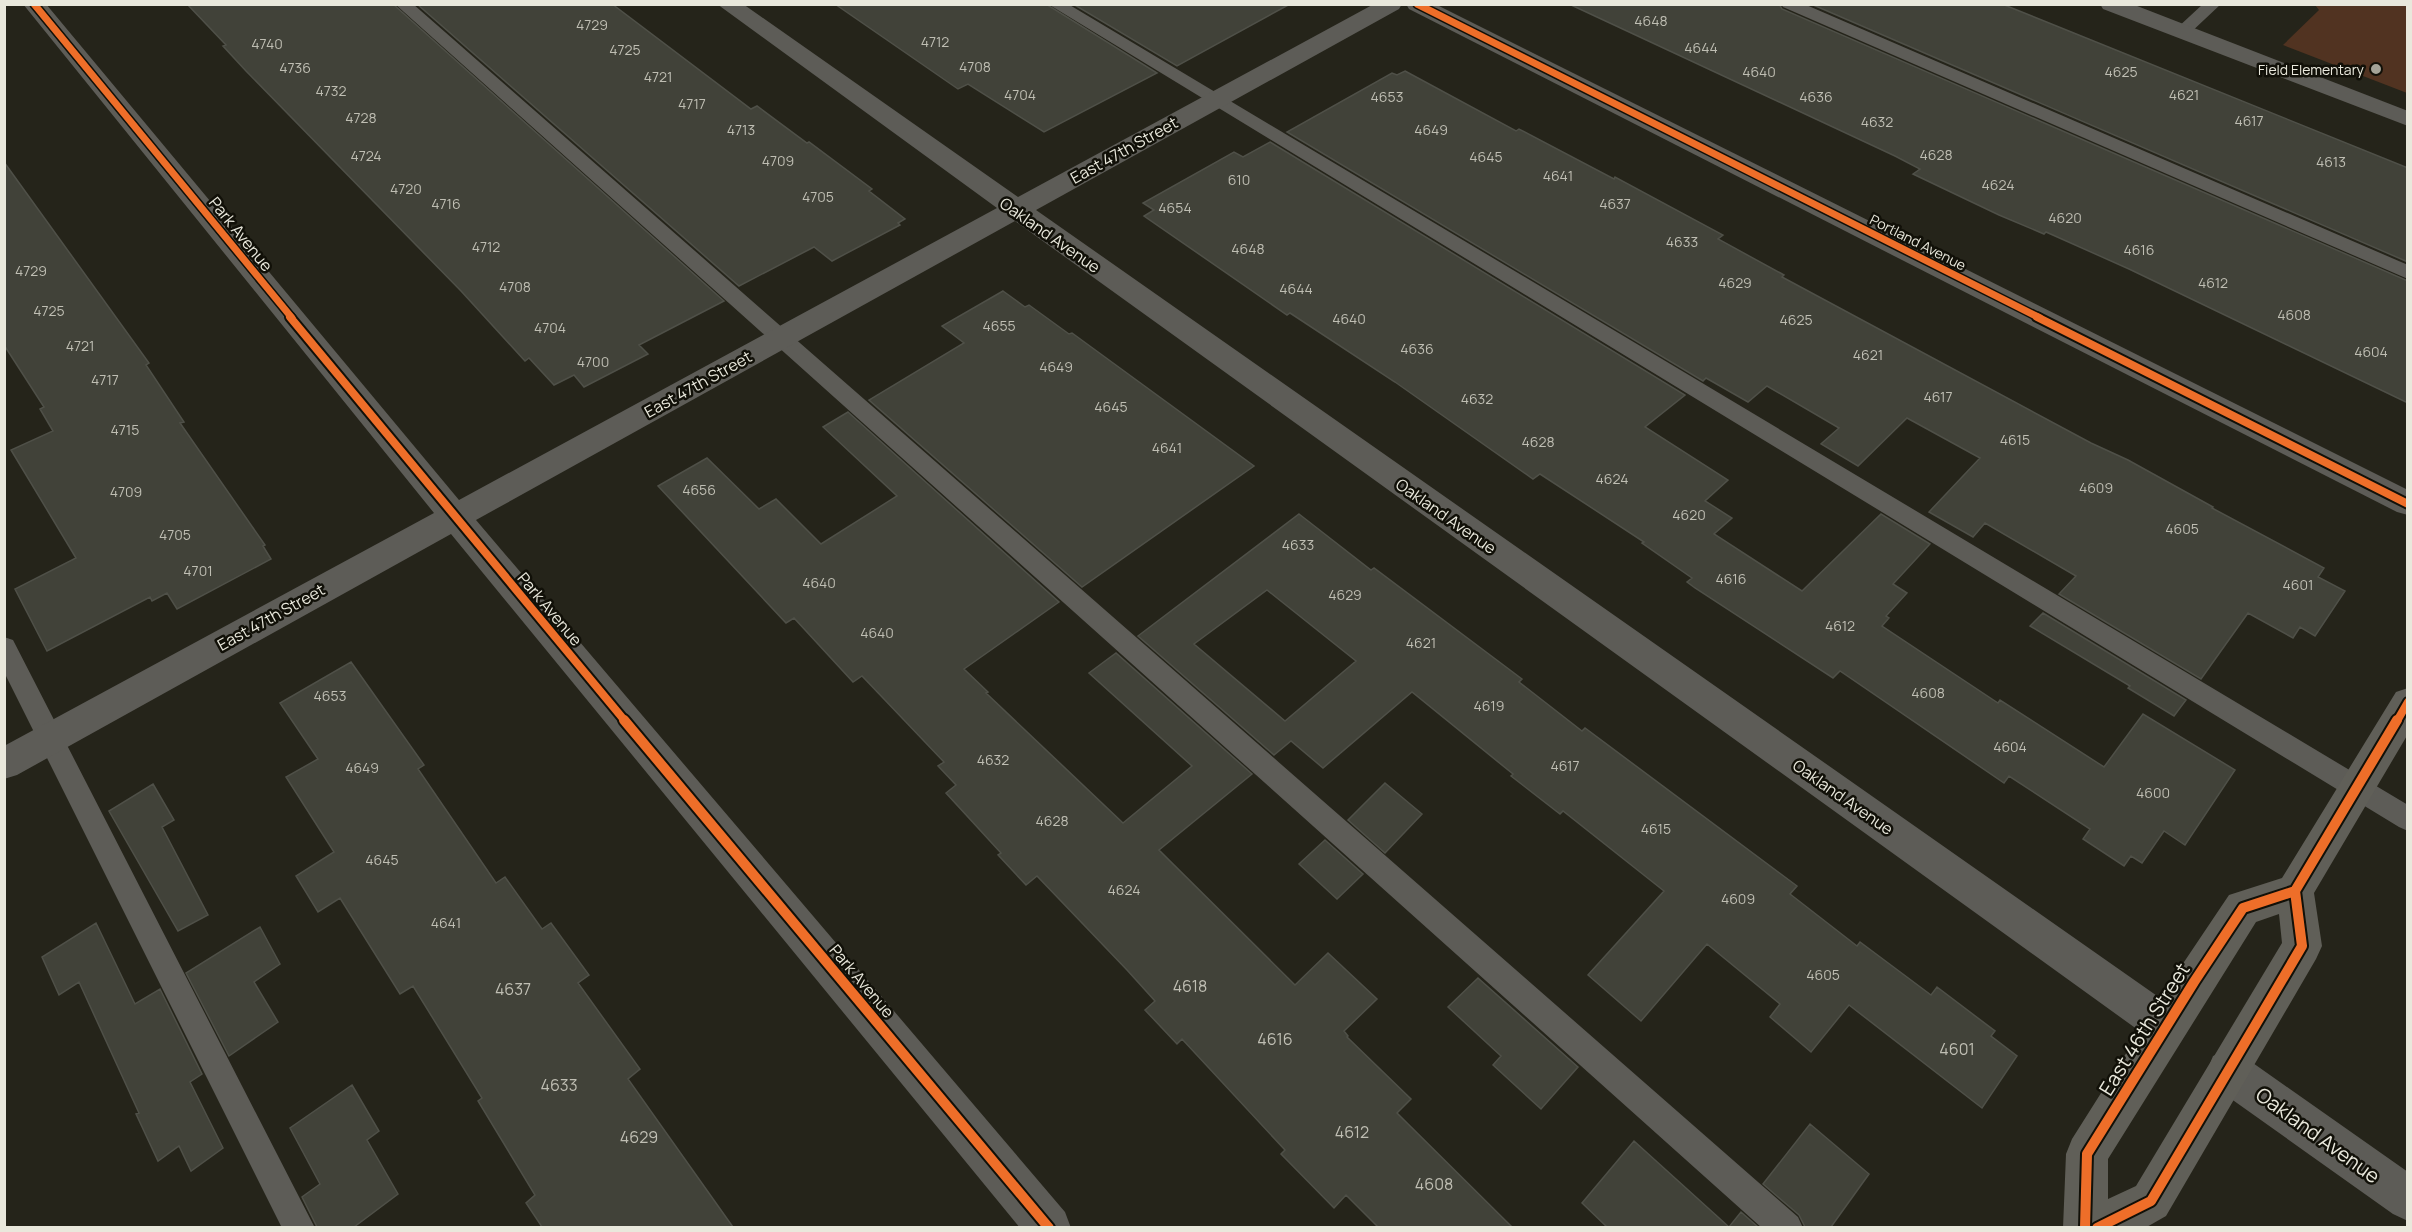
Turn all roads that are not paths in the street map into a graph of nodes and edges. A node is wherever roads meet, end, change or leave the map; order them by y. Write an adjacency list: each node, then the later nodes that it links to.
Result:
1 (34, 4): 17 (street, Park Avenue)
2 (403, 4): 15 (lane)
3 (728, 4): 13 (street, Oakland Avenue)
4 (1056, 4): 11 (lane)
5 (1391, 4): 11 (street, East 47th Street)
6 (1417, 4): 16 (street, Portland Avenue)
7 (1789, 4): 14 (lane)
8 (2111, 4): 10 (street)
9 (2213, 4): 10 (lane)
10 (2182, 32): 12 (street)
11 (1215, 100): 13 (street, East 47th Street); 22 (lane)
12 (2408, 119)
13 (1015, 210): 15 (street, East 47th Street); 25 (street, Oakland Avenue)
14 (2408, 273)
15 (779, 339): 17 (street, East 47th Street); 30 (lane)
16 (2408, 504)
17 (455, 517): 20 (street, East 47th Street); 29 (street, Park Avenue)
18 (4, 647): 20 (lane)
19 (2408, 702): 22 (main road)
20 (50, 739): 21 (street, East 47th Street); 28 (lane)
21 (4, 764)
22 (2356, 788): 23 (lane); 24 (main road)
23 (2408, 819)
24 (2295, 891): 25 (main road, East 46th Street); 26 (main road)
25 (2166, 1026): 31 (main road, East 46th Street)
26 (2228, 1071): 27 (street, Oakland Avenue); 32 (main road)
27 (2408, 1199)
28 (299, 1227)
29 (1049, 1227)
30 (1787, 1227)
31 (2085, 1227)
32 (2097, 1227)

